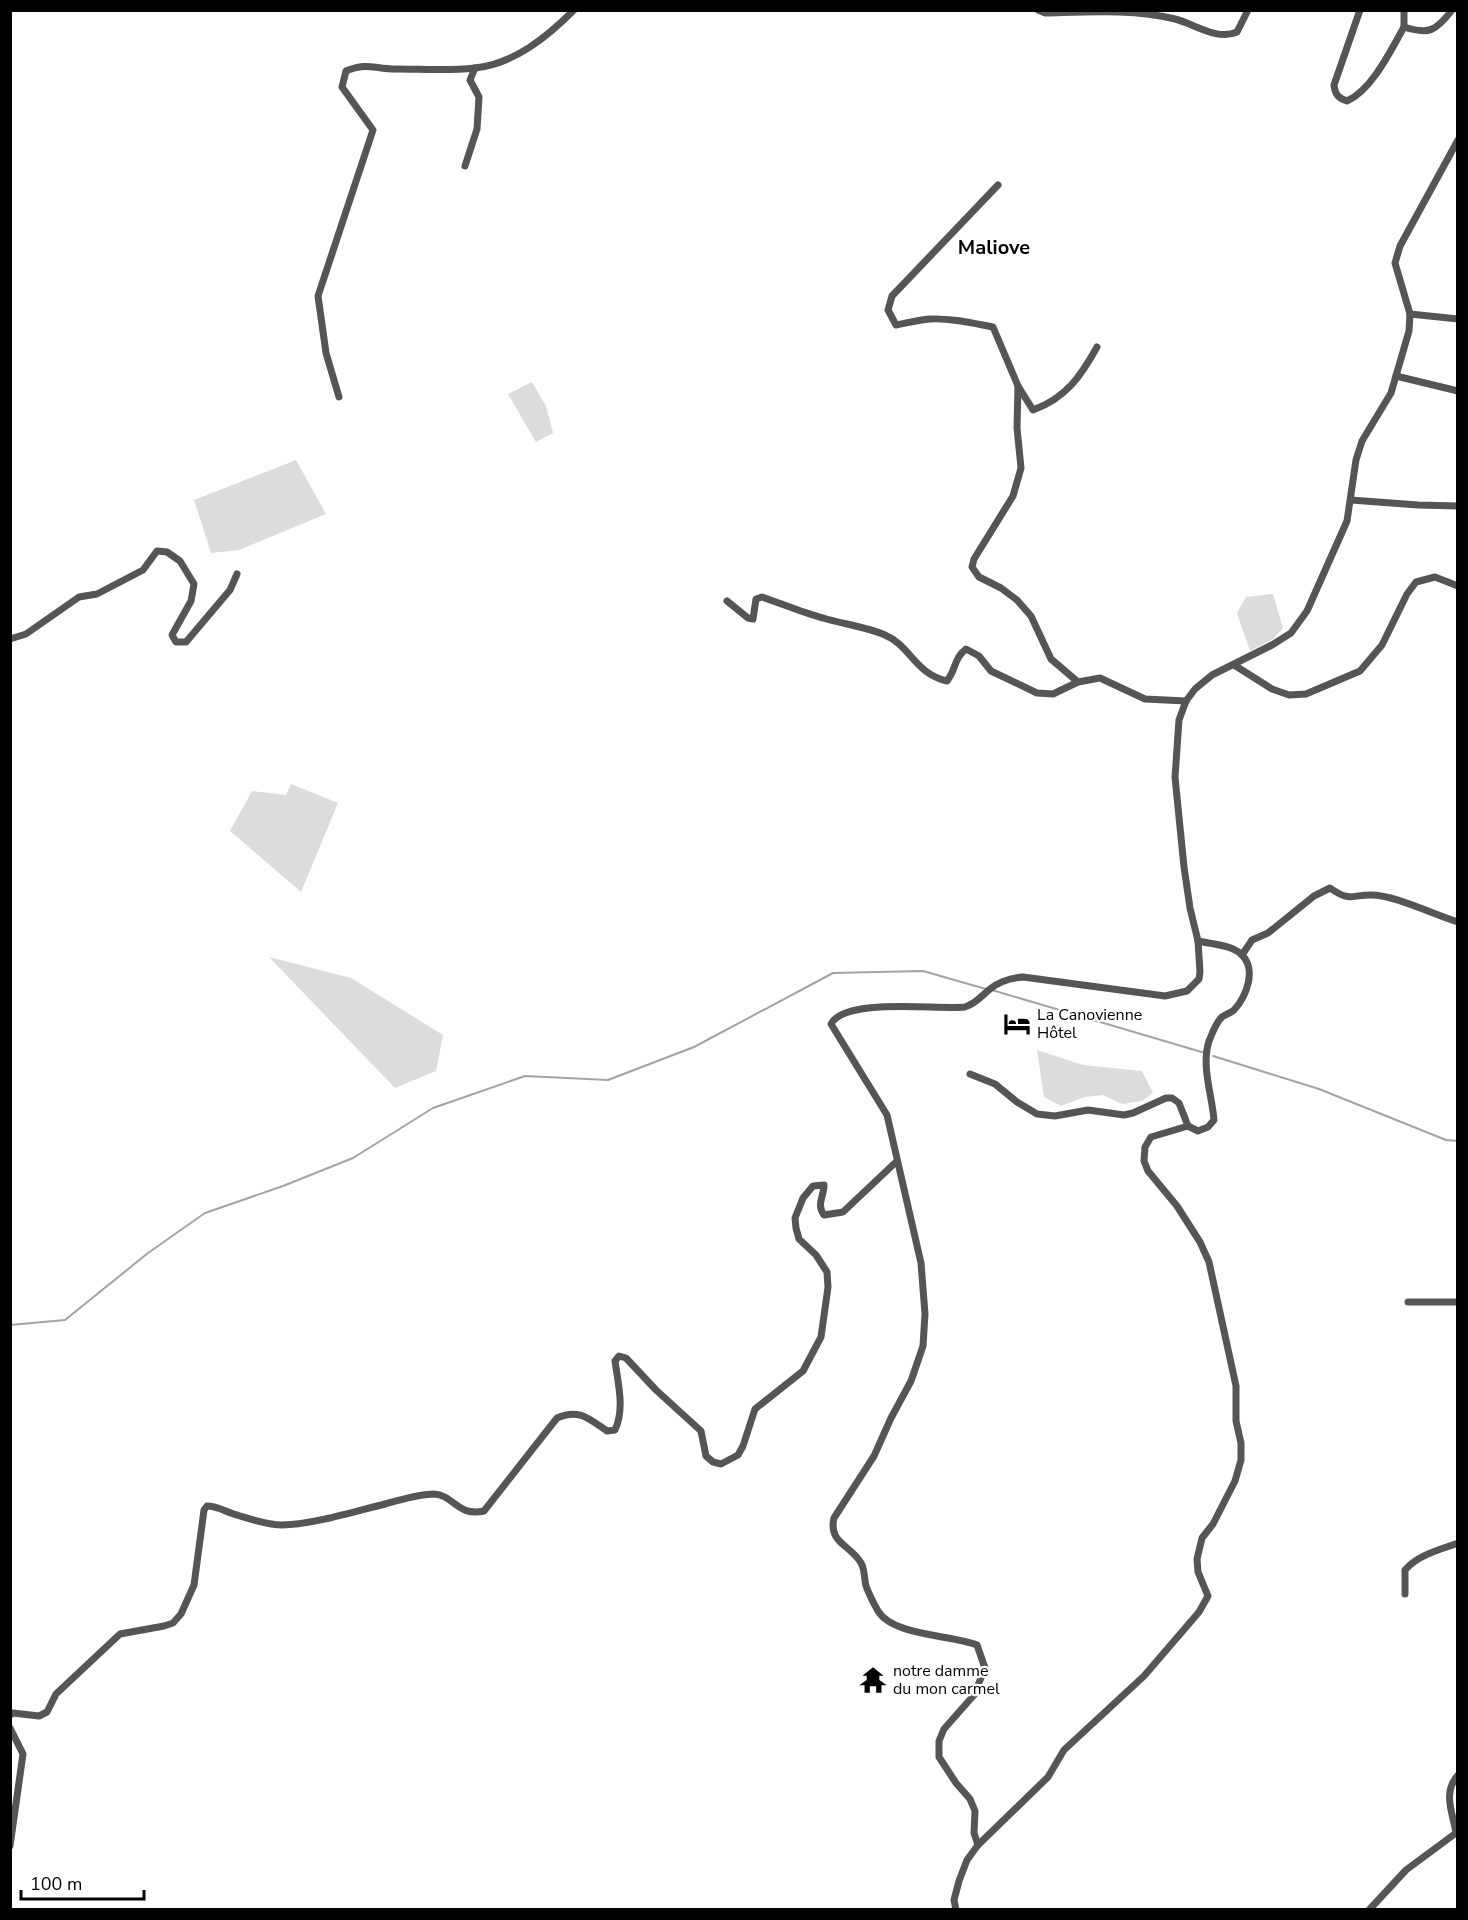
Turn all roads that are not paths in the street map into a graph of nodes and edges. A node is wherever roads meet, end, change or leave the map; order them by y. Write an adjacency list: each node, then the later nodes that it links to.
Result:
1 (574, 10): 8 (street)
2 (1038, 10): 3 (street)
3 (1248, 10)
4 (1360, 10): 7 (street)
5 (1404, 10): 7 (street)
6 (1452, 10): 7 (street)
7 (1404, 27)
8 (475, 68): 10 (street); 18 (street)
9 (1458, 140): 12 (street)
10 (465, 166)
11 (998, 185): 16 (street)
12 (1410, 314): 13 (street); 15 (street)
13 (1458, 319)
14 (1097, 346): 16 (street)
15 (1396, 376): 17 (street); 19 (street)
16 (1018, 386): 26 (street)
17 (1458, 391)
18 (339, 397)
19 (1351, 500): 20 (street); 25 (street)
20 (1458, 506)
21 (237, 574): 24 (street)
22 (1458, 586): 25 (street)
23 (727, 601): 26 (street)
24 (10, 639)
25 (1234, 665): 27 (street)
26 (1078, 682): 27 (street)
27 (1186, 701): 29 (street)
28 (1458, 922): 30 (street)
29 (1198, 941): 30 (street); 33 (street)
30 (1242, 955): 32 (street)
31 (970, 1074): 32 (street)
32 (1188, 1126): 41 (street)
33 (897, 1161): 38 (street); 41 (street)
34 (1408, 1302): 35 (street)
35 (1458, 1302)
36 (1458, 1543): 37 (street)
37 (1405, 1594)
38 (10, 1715)
39 (10, 1728): 42 (street)
40 (1458, 1775): 44 (street)
41 (978, 1845): 43 (street)
42 (10, 1846)
43 (956, 1910)
44 (1369, 1910)

